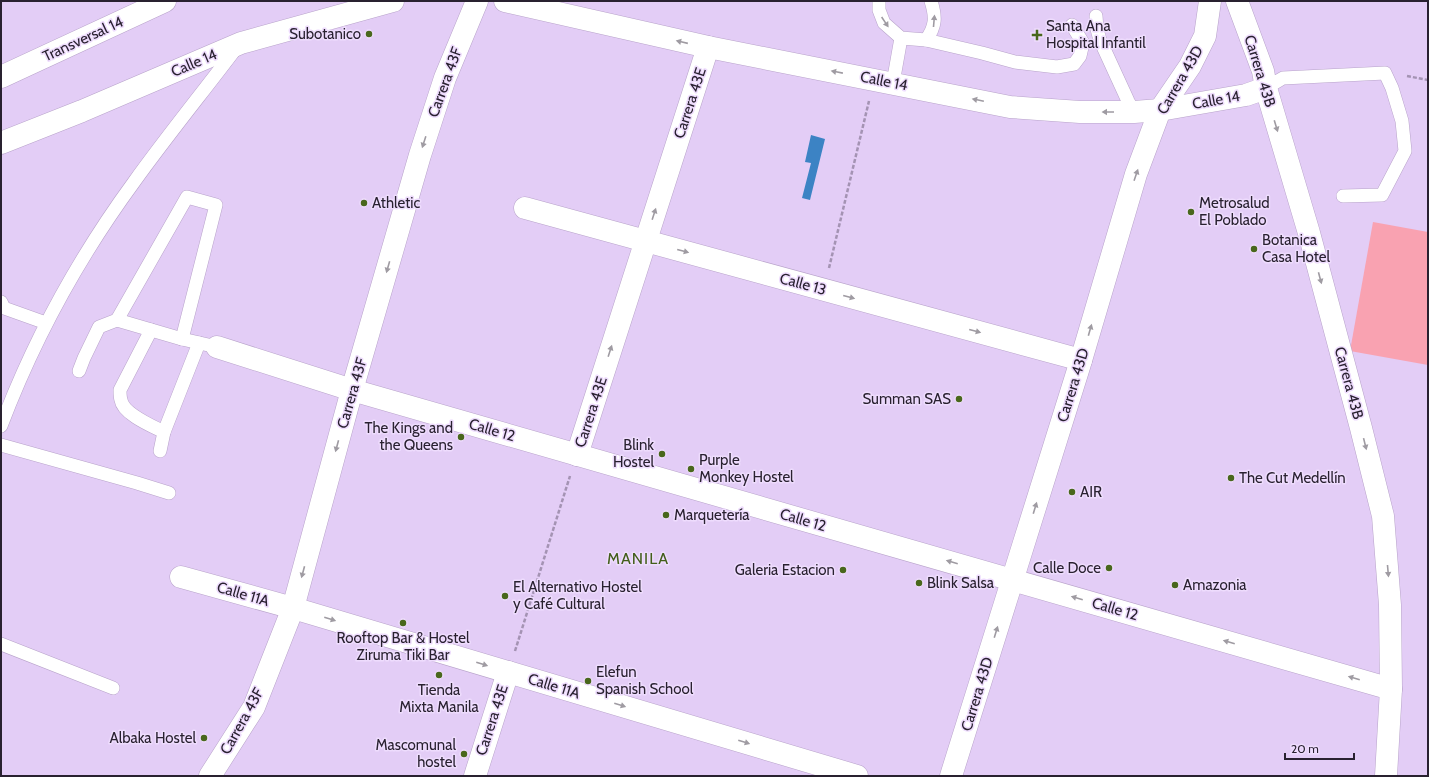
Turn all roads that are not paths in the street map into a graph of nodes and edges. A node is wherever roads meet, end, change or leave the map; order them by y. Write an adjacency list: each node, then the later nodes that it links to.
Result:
1 (165, 1): 15 (street, Transversal 14)
2 (393, 1): 13 (street, Calle 14)
3 (477, 1): 32 (street, Carrera 43F, one-way to 32)
4 (505, 1): 14 (street, Calle 14, one-way to 4)
5 (879, 1): 11 (lane, one-way to 11)
6 (931, 1): 12 (lane, one-way to 6)
7 (1210, 1): 18 (street, Carrera 43D)
8 (1237, 1): 17 (street, Carrera 43B)
9 (1096, 16): 19 (lane)
10 (1072, 25): 12 (lane)
11 (901, 38): 12 (lane); 16 (lane)
12 (926, 40)
13 (241, 43): 20 (street, Calle 14); 26 (lane)
14 (708, 47): 16 (street, Calle 14, one-way to 14); 23 (street, Carrera 43E, one-way to 14)
15 (1, 77)
16 (883, 81): 19 (street, Calle 14, one-way to 16)
17 (1266, 88): 18 (street, Calle 14); 21 (lane); 45 (street, Carrera 43B, one-way to 45)
18 (1160, 110): 19 (street, Calle 14); 30 (street, Carrera 43D, one-way to 18)
19 (1134, 112)
20 (1, 143)
21 (1343, 196)
22 (525, 208): 23 (street, Calle 13)
23 (646, 241): 30 (street, Calle 13, one-way to 30); 37 (street, Carrera 43E, one-way to 23)
24 (2, 307): 26 (lane)
25 (118, 320): 27 (lane); 28 (lane); 31 (lane)
26 (46, 323): 33 (lane)
27 (151, 330): 28 (lane); 34 (lane)
28 (182, 339): 29 (lane)
29 (208, 345): 32 (street, Calle 12); 34 (lane)
30 (1081, 360): 40 (street, Carrera 43D, one-way to 30)
31 (78, 371)
32 (352, 390): 37 (street, Calle 12); 41 (street, Carrera 43F, one-way to 41)
33 (1, 426)
34 (164, 432): 36 (lane)
35 (1, 445): 38 (lane)
36 (160, 451)
37 (577, 455): 40 (street, Calle 12, one-way to 37)
38 (169, 493)
39 (181, 577): 41 (street, Calle 11A)
40 (1012, 580): 45 (street, Calle 12, one-way to 40); 49 (street, Carrera 43D, one-way to 40)
41 (293, 608): 43 (street, Calle 11A, one-way to 43); 46 (street, Carrera 43F)
42 (1, 644): 44 (lane)
43 (508, 672): 47 (street, Carrera 43E); 48 (street, Calle 11A, one-way to 48)
44 (113, 688)
45 (1391, 688): 50 (street, Carrera 43B)
46 (210, 776)
47 (475, 776)
48 (857, 776)
49 (951, 776)
50 (1386, 776)

